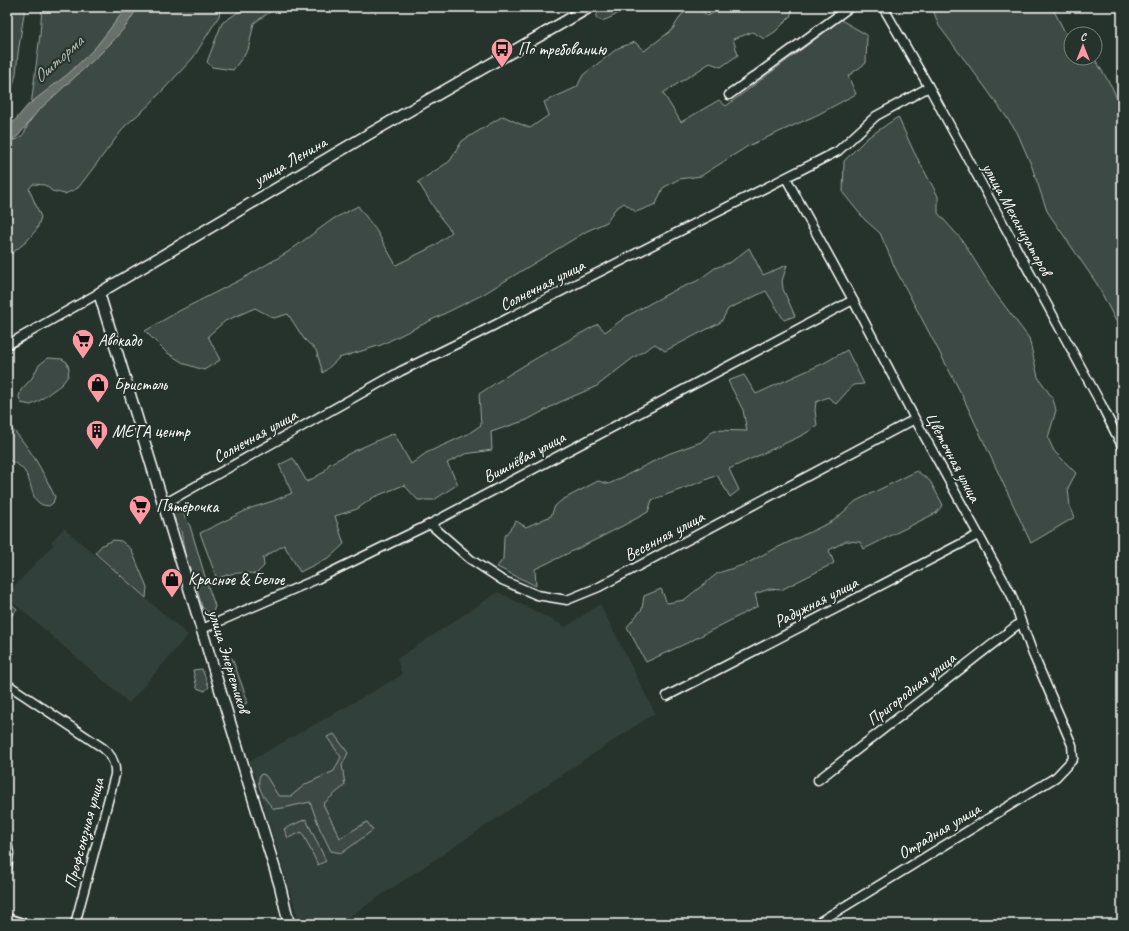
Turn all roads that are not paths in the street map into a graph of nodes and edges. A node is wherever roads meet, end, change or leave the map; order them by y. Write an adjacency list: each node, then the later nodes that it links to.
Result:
1 (590, 7): 7 (street, улица Ленина)
2 (850, 7): 5 (street)
3 (883, 7): 4 (street, улица Механизаторов)
4 (929, 87): 6 (street, Солнечная улица); 11 (street, улица Механизаторов)
5 (729, 95)
6 (786, 178): 8 (street, Цветочная улица); 12 (street, Солнечная улица)
7 (99, 293): 9 (street, улица Ленина); 12 (street, улица Энергетиков)
8 (854, 300): 10 (street, Цветочная улица); 13 (street, Вишнёвая улица)
9 (7, 345)
10 (915, 418): 13 (street, Весенняя улица); 14 (street, Цветочная улица)
11 (1122, 446)
12 (164, 504): 16 (street, улица Энергетиков)
13 (430, 524): 16 (street, Вишнёвая улица)
14 (978, 535): 15 (street, Цветочная улица); 18 (street, Радужная улица)
15 (1021, 622): 19 (street, Цветочная улица); 20 (street, Пригородная улица)
16 (202, 629): 26 (street, улица Энергетиков)
17 (7, 684): 25 (street, Профсоюзная улица)
18 (667, 696)
19 (1073, 759): 27 (street, Отрадная улица)
20 (818, 780)
21 (7, 842): 22 (street)
22 (7, 869)
23 (7, 918): 24 (street)
24 (26, 924)
25 (75, 924)
26 (290, 924)
27 (816, 924)

